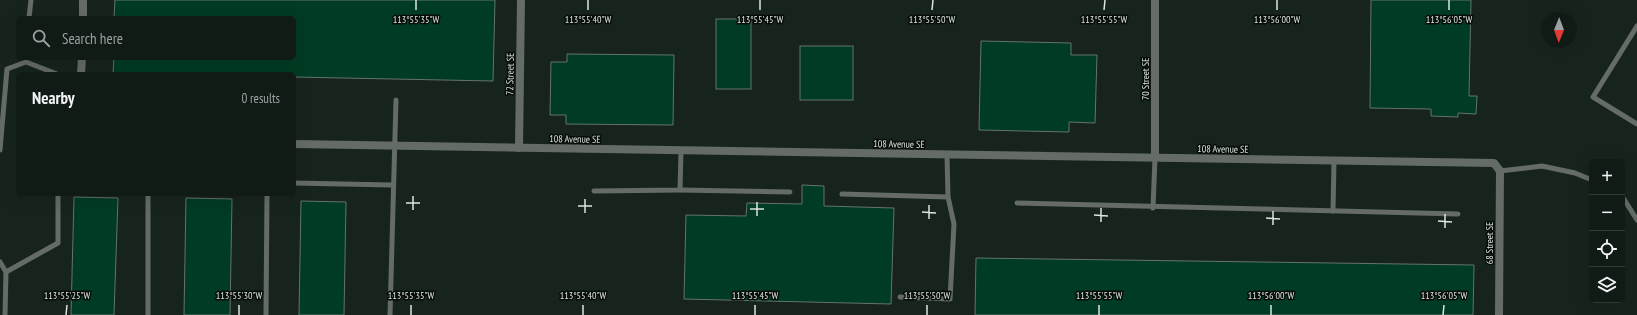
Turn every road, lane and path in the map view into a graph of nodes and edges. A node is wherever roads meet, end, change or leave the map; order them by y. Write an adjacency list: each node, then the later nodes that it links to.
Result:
1 (31, 0): 5 (lane)
2 (83, 0): 6 (street)
3 (521, 0): 16 (street, 72 Street SE)
4 (1155, 0): 20 (street, 70 Street SE)
5 (29, 16)
6 (83, 16)
7 (1637, 26): 13 (lane)
8 (26, 60): 10 (lane); 17 (lane)
9 (82, 60): 11 (street)
10 (53, 72)
11 (82, 72)
12 (396, 100): 15 (lane)
13 (1637, 124)
14 (296, 144): 15 (street, 108 Avenue SE)
15 (394, 146): 16 (street, 108 Avenue SE); 25 (lane)
16 (519, 148): 18 (street, 108 Avenue SE)
17 (0, 150)
18 (680, 151): 19 (street, 108 Avenue SE); 26 (lane)
19 (947, 155): 20 (street, 108 Avenue SE); 33 (lane)
20 (1155, 158): 21 (street, 108 Avenue SE); 36 (lane)
21 (1334, 161): 22 (street, 108 Avenue SE); 37 (lane)
22 (1500, 171): 23 (lane); 47 (street, 68 Street SE)
23 (1589, 179)
24 (296, 183): 25 (lane)
25 (392, 185): 46 (lane)
26 (680, 190): 27 (lane); 28 (lane)
27 (594, 191)
28 (790, 192)
29 (842, 194): 33 (lane)
30 (58, 196): 41 (lane)
31 (148, 196): 44 (lane)
32 (267, 196): 45 (lane)
33 (948, 197): 42 (lane)
34 (1625, 201): 39 (lane)
35 (1017, 203): 36 (lane)
36 (1153, 208): 37 (lane)
37 (1333, 211): 38 (lane)
38 (1458, 214)
39 (1637, 220)
40 (0, 262): 41 (lane)
41 (6, 272): 43 (lane)
42 (900, 297)
43 (5, 315)
44 (148, 315)
45 (266, 315)
46 (390, 315)
47 (1499, 315)

